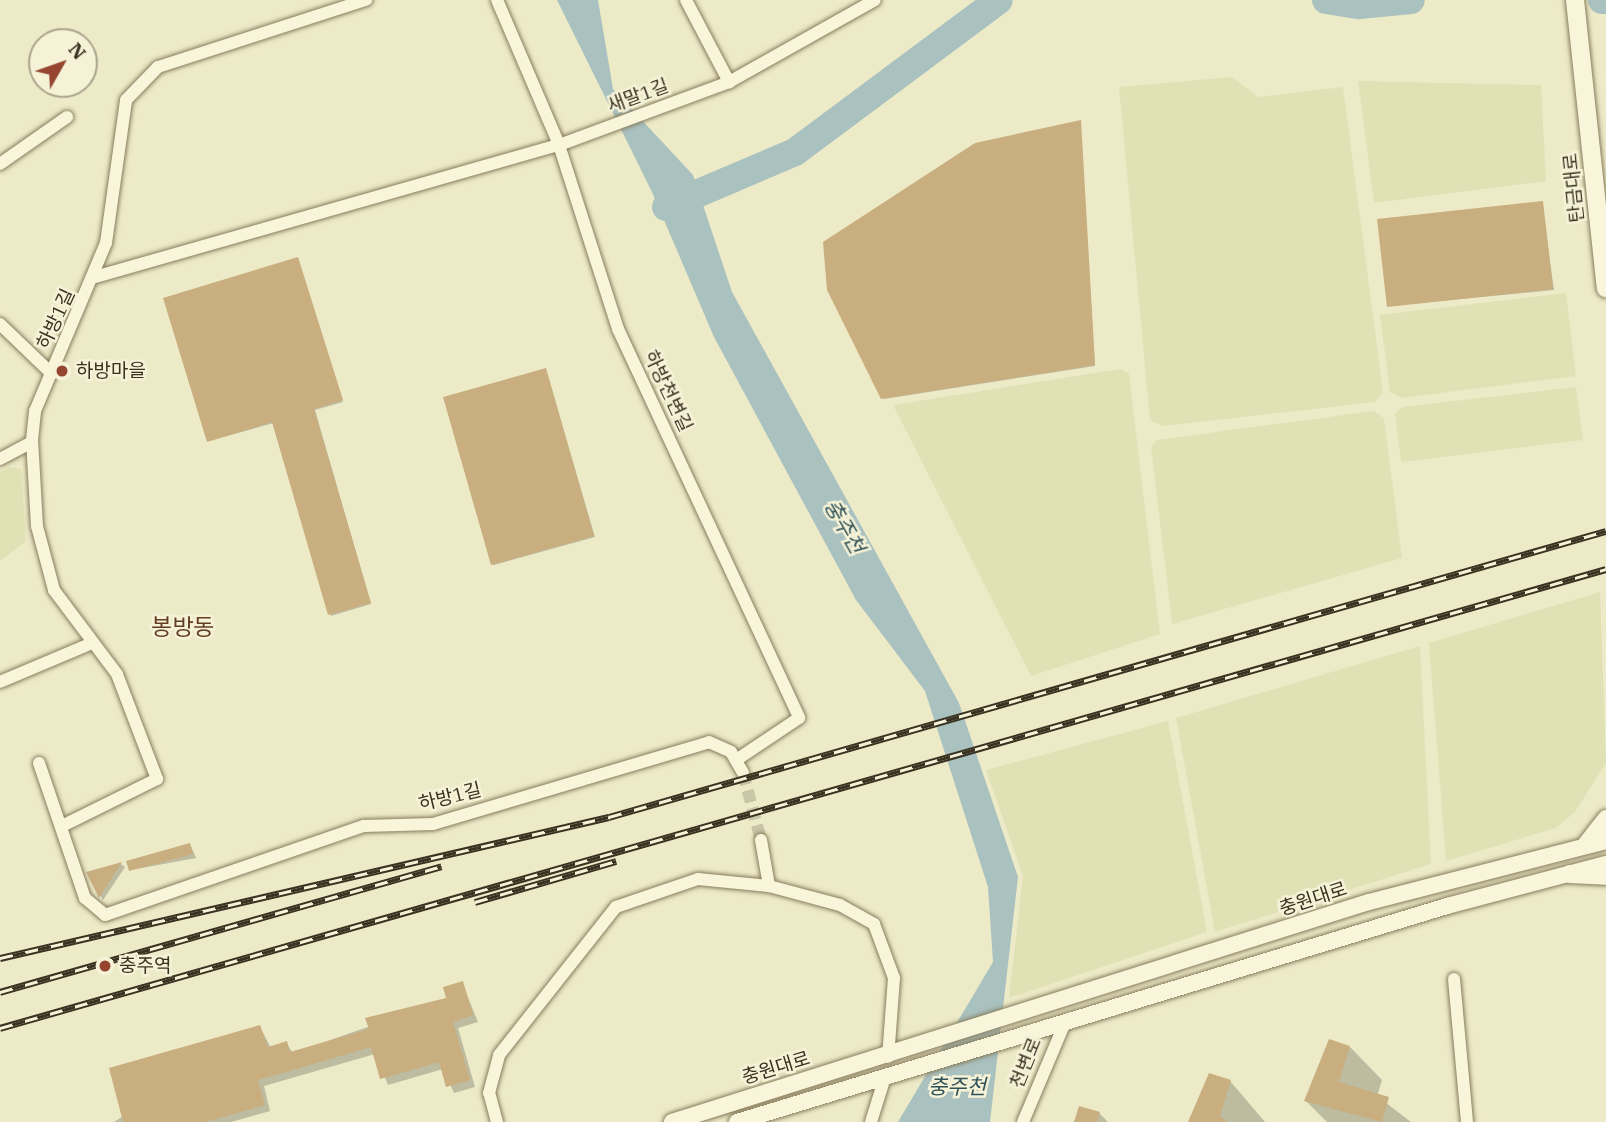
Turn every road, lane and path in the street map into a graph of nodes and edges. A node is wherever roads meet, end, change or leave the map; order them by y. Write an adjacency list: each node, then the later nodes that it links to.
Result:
1 (366, 0): 10 (street, 하방1길)
2 (497, 0): 8 (street, 하방천변길)
3 (686, 0): 6 (street)
4 (875, 0): 6 (street, 새말1길)
5 (1575, 0): 11 (main road, 탄금대로)
6 (729, 82): 8 (street, 새말1길)
7 (67, 117): 9 (street)
8 (559, 145): 10 (street, 새말1길); 18 (street, 하방천변길)
9 (0, 164)
10 (95, 277): 13 (street, 하방1길)
11 (1606, 288)
12 (0, 324): 13 (street)
13 (52, 374): 14 (street, 하방1길)
14 (32, 442): 15 (street); 16 (street, 하방1길)
15 (0, 459)
16 (90, 644): 17 (street); 22 (street, 하방1길)
17 (0, 682)
18 (736, 760): 20 (street); 22 (street, 하방1길)
19 (39, 763): 22 (street)
20 (743, 773)
21 (1606, 819): 25 (main road)
22 (64, 825)
23 (761, 840): 29 (street)
24 (1606, 841): 25 (street, 충원대로)
25 (1586, 845): 32 (street, 충원대로)
26 (1606, 864): 27 (street)
27 (1570, 874): 28 (main road); 31 (street)
28 (1606, 876)
29 (769, 886): 32 (street); 34 (street)
30 (1454, 979): 39 (street)
31 (1066, 1020): 33 (street, 충원대로); 38 (street, 천변로)
32 (891, 1056): 35 (street, 충원대로)
33 (892, 1075): 36 (street, 충원대로); 37 (street)
34 (497, 1122)
35 (672, 1122)
36 (737, 1122)
37 (871, 1122)
38 (1023, 1122)
39 (1467, 1122)

